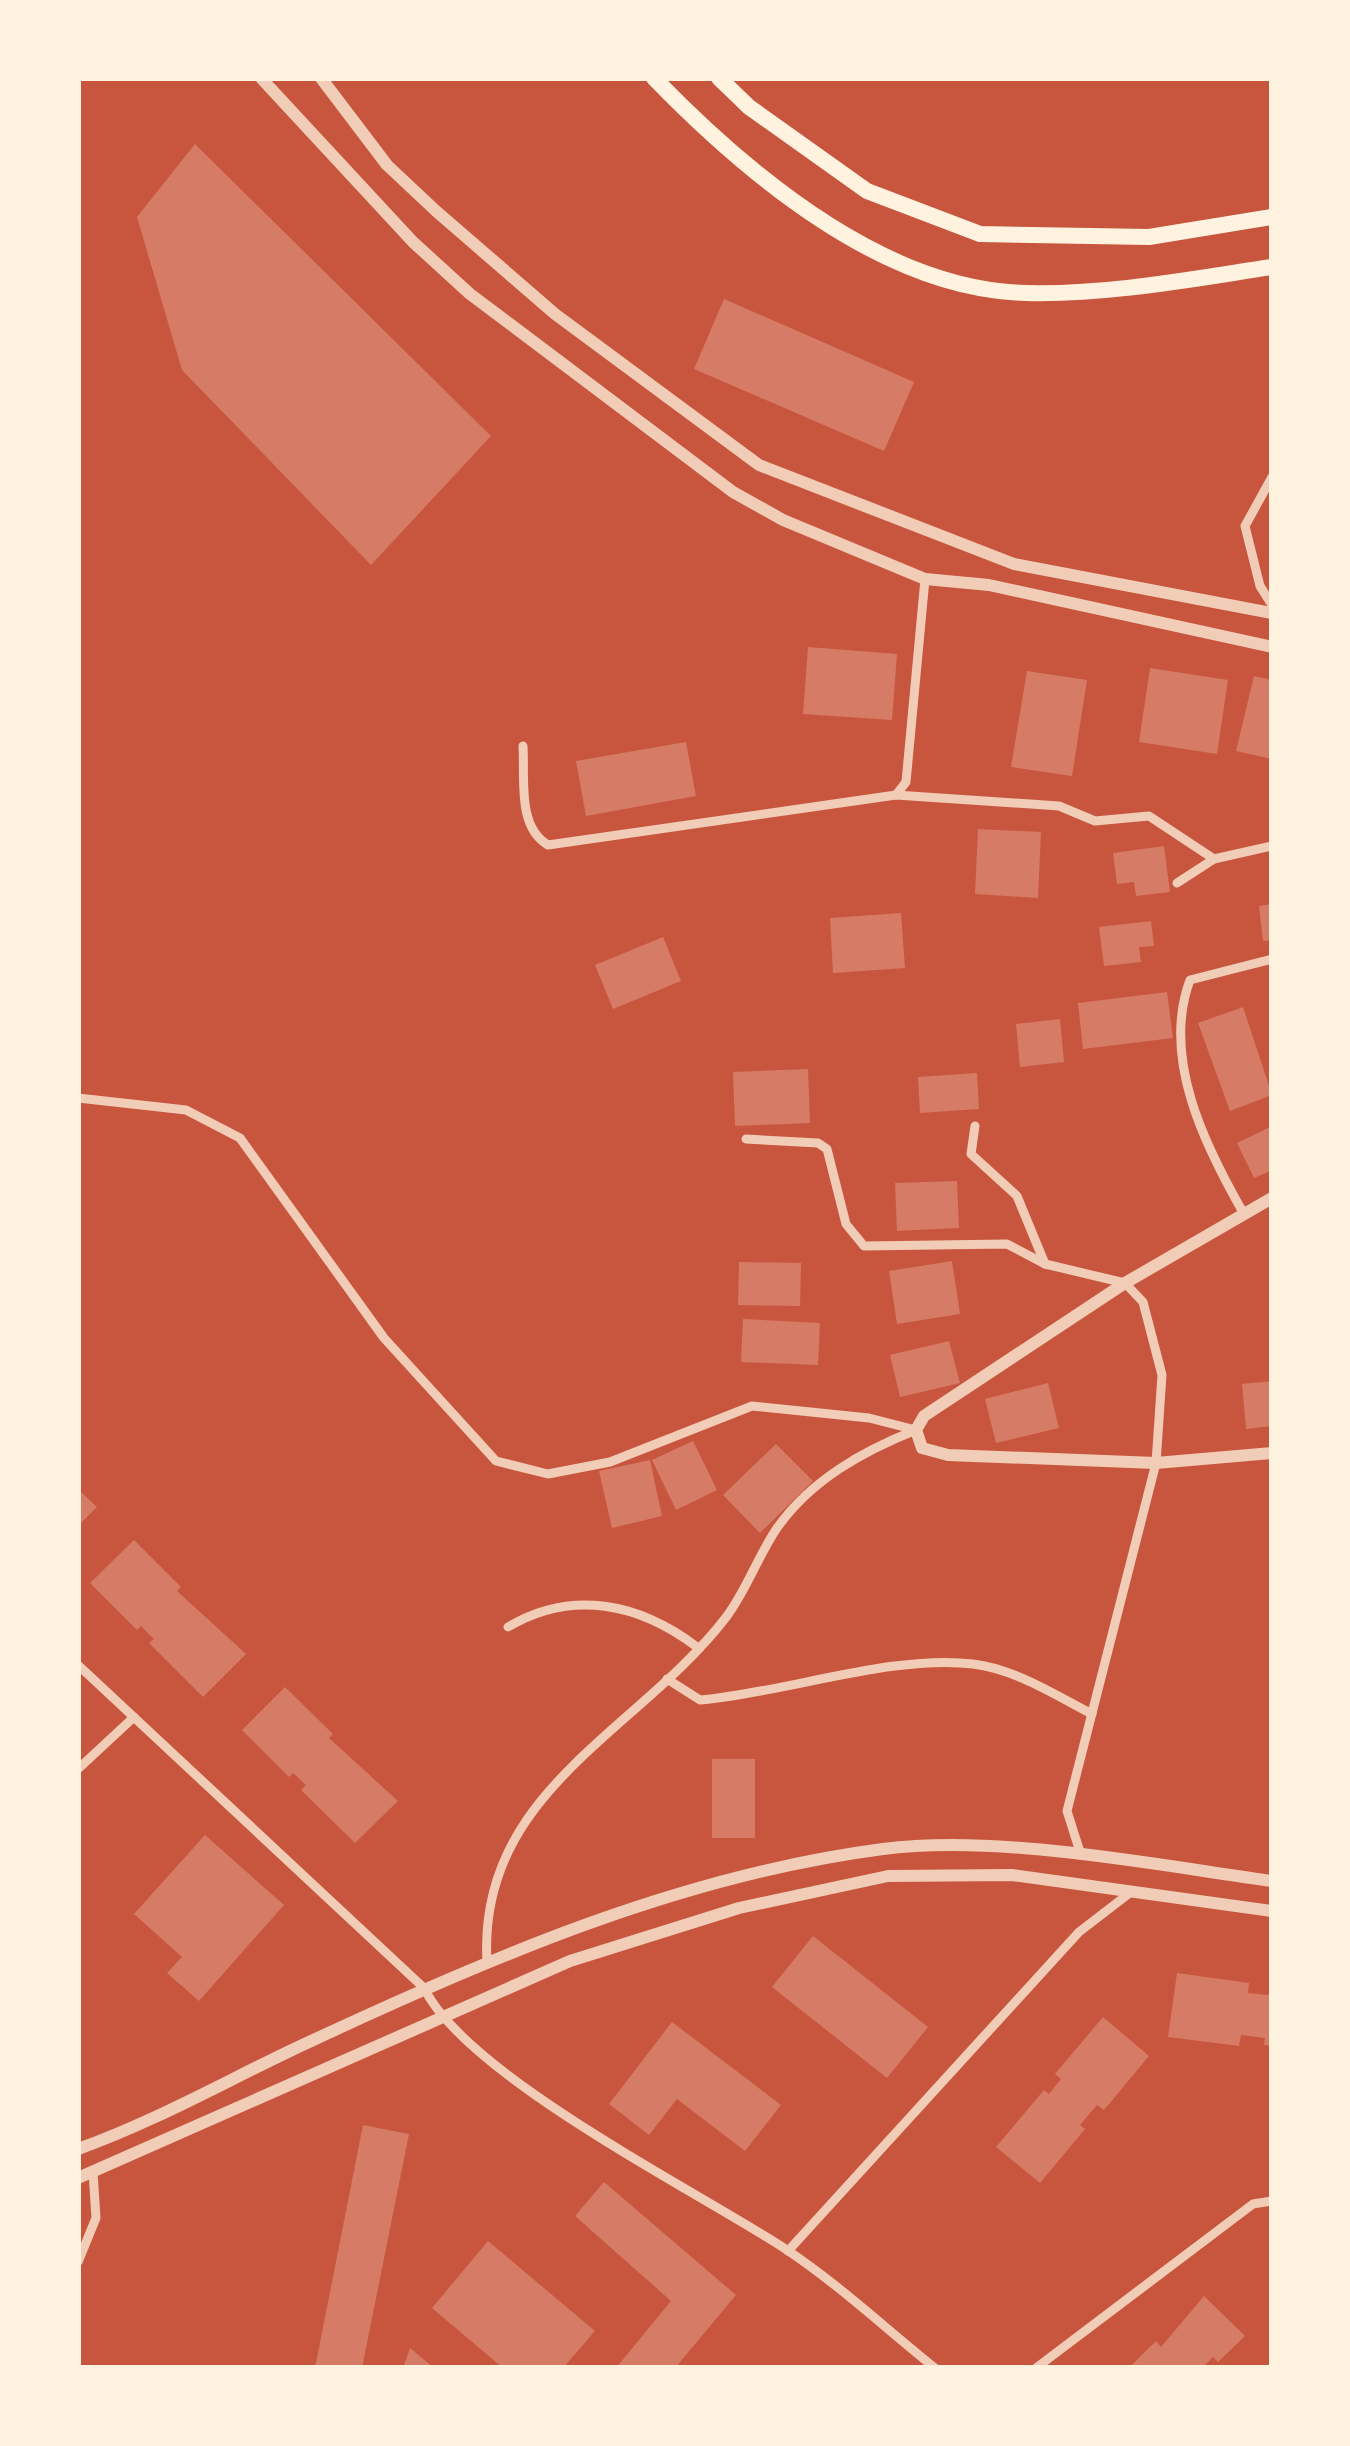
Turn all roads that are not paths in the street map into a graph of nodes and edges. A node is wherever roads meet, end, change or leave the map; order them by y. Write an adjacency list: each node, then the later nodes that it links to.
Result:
1 (261, 78): 8 (street)
2 (321, 78): 9 (street)
3 (654, 78): 6 (highway)
4 (719, 78): 5 (highway)
5 (1272, 217)
6 (1272, 267)
7 (1272, 477): 9 (street)
8 (925, 579): 10 (street); 12 (street)
9 (1272, 609)
10 (1272, 647)
11 (523, 746): 12 (street)
12 (896, 795): 14 (street)
13 (1272, 846): 14 (street)
14 (1214, 859): 15 (street)
15 (1177, 883)
16 (1272, 959): 21 (street)
17 (78, 1098): 24 (street)
18 (975, 1126): 22 (street)
19 (746, 1139): 22 (street)
20 (1272, 1198): 21 (street)
21 (1244, 1214): 23 (street)
22 (1046, 1264): 23 (street)
23 (1125, 1282): 24 (street); 26 (street)
24 (916, 1430): 26 (street); 28 (street)
25 (1272, 1453): 26 (street)
26 (1156, 1463): 31 (street)
27 (508, 1627): 28 (street)
28 (697, 1647): 30 (street)
29 (78, 1665): 32 (street)
30 (667, 1679): 31 (street); 38 (street)
31 (1092, 1714): 34 (street)
32 (134, 1717): 33 (street); 39 (street)
33 (78, 1768)
34 (1081, 1856): 35 (street); 38 (street)
35 (1272, 1881)
36 (1131, 1892): 37 (street); 40 (street); 45 (street)
37 (1272, 1911)
38 (487, 1962): 39 (street)
39 (424, 1988): 40 (street); 41 (street)
40 (437, 2015): 42 (street); 45 (street)
41 (78, 2149)
42 (93, 2172): 43 (street); 46 (street)
43 (78, 2178)
44 (1272, 2201): 48 (street)
45 (788, 2251): 47 (street)
46 (78, 2262)
47 (935, 2368)
48 (1036, 2368)

